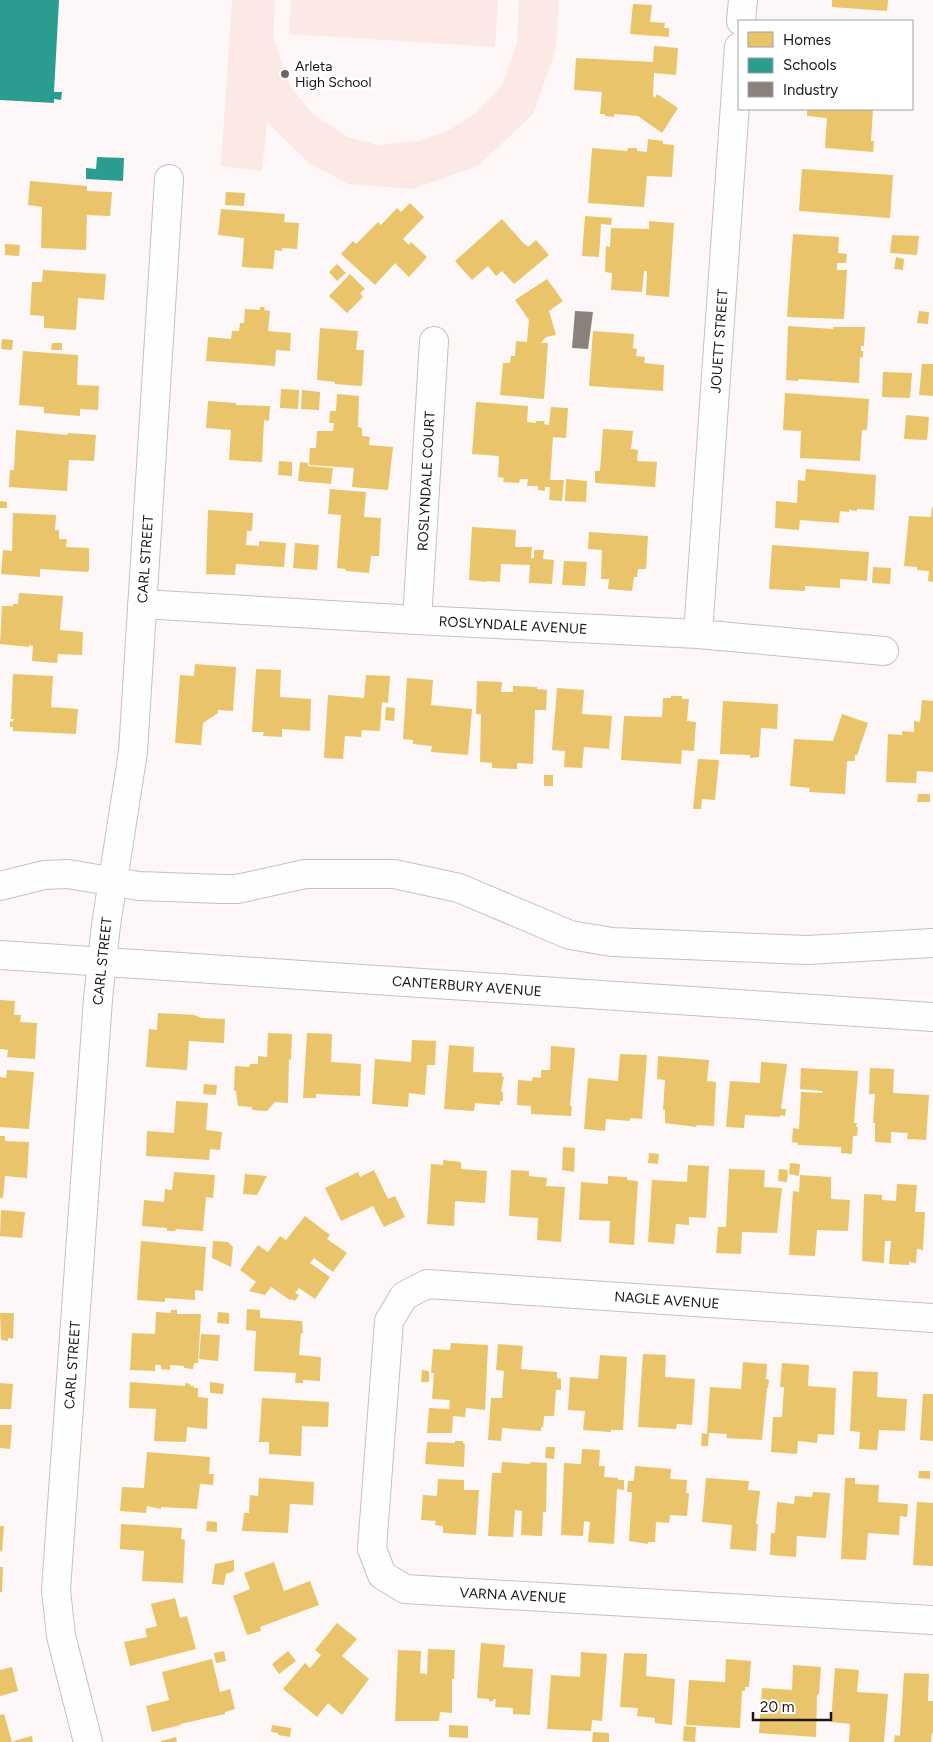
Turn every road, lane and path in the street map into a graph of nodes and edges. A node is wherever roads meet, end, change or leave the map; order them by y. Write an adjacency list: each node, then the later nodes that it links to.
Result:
1 (742, 0): 2 (street)
2 (741, 20)
3 (738, 61): 8 (street, JOUETT STREET)
4 (169, 179): 6 (street, CARL STREET)
5 (434, 341): 7 (street, ROSLYNDALE COURT)
6 (142, 604): 7 (street, ROSLYNDALE AVENUE); 10 (street, CARL STREET)
7 (417, 620): 8 (street, ROSLYNDALE AVENUE)
8 (698, 634): 9 (street, ROSLYNDALE AVENUE)
9 (884, 651)
10 (113, 882): 11 (street); 12 (street); 14 (street, CARL STREET)
11 (0, 886)
12 (933, 943)
13 (0, 955): 14 (street, CANTERBURY AVENUE)
14 (102, 962): 15 (street, CANTERBURY AVENUE); 19 (street, CARL STREET)
15 (933, 1017)
16 (404, 1296): 17 (street, NAGLE AVENUE); 18 (street, VARNA AVENUE)
17 (933, 1318)
18 (933, 1620)
19 (88, 1742)

